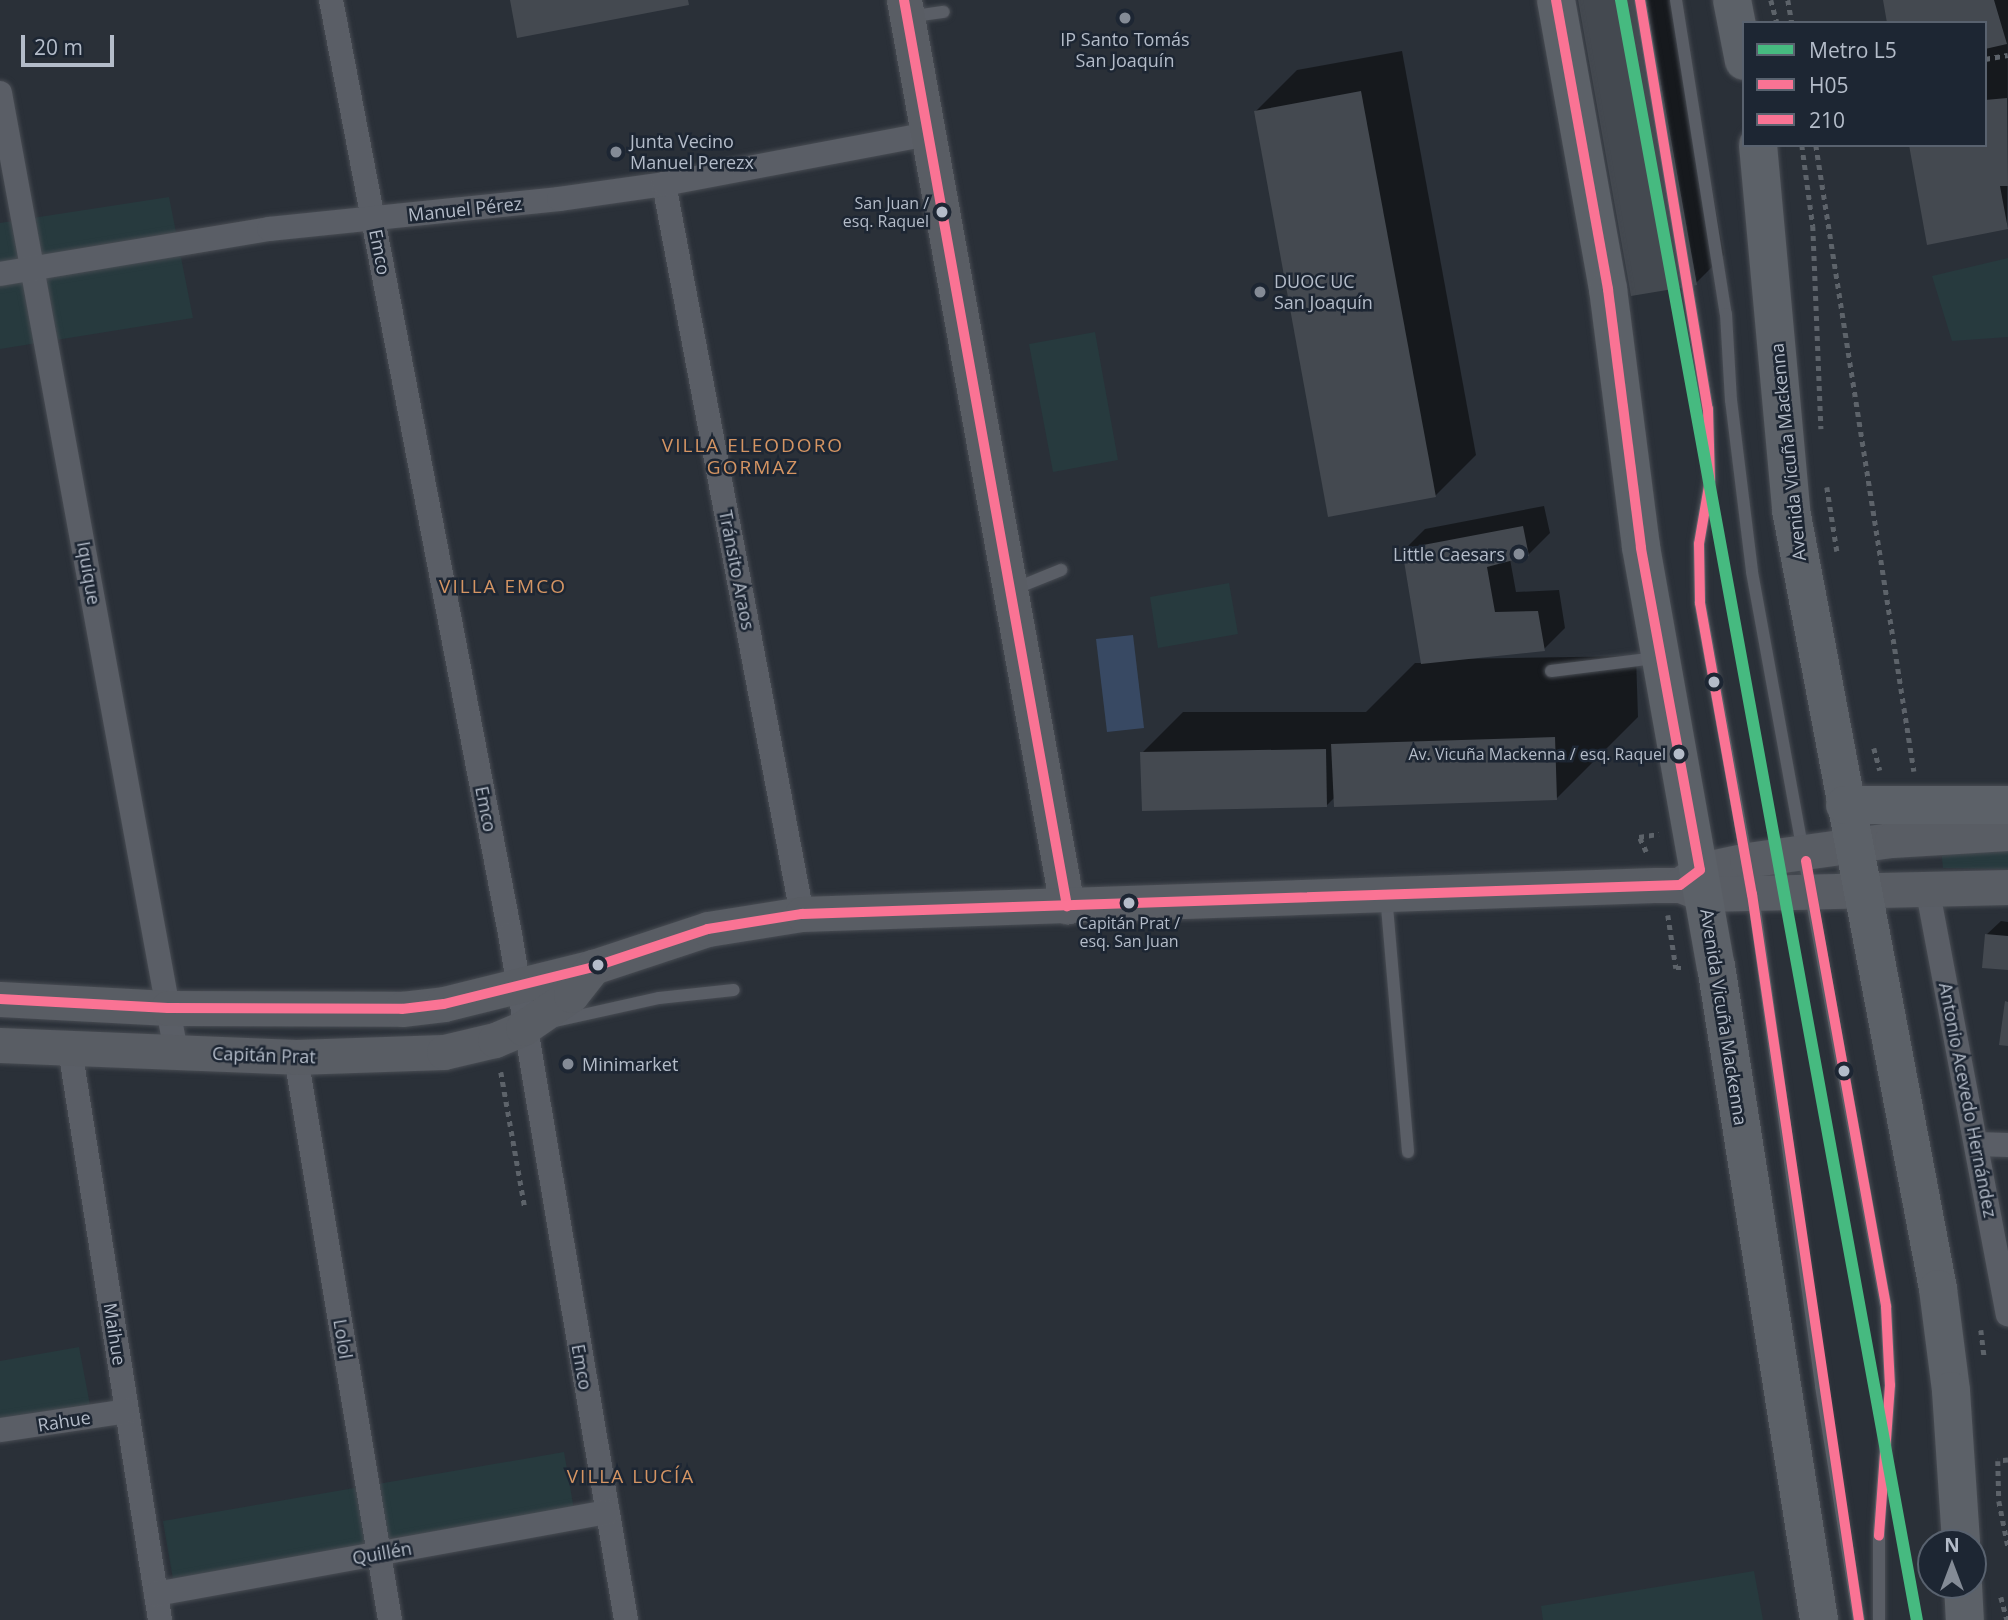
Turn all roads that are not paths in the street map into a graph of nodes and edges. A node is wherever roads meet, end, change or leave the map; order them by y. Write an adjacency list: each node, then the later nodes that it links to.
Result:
1 (331, 0): 13 (street, Emco)
2 (1556, 0): 18 (main road, Avenida Vicuña Mackenna)
3 (1640, 0): 25 (lane)
4 (1676, 0): 24 (lane)
5 (1732, 0): 8 (main road)
6 (906, 8): 7 (lane); 10 (street)
7 (944, 12)
8 (1742, 51)
9 (0, 93): 14 (street, Iquique)
10 (928, 134): 12 (street, Manuel Pérez); 17 (street)
11 (1758, 147): 20 (main road, Avenida Vicuña Mackenna)
12 (664, 184): 13 (street, Manuel Pérez); 33 (street, Tránsito Araos)
13 (373, 218): 14 (street, Manuel Pérez); 35 (street, Emco)
14 (33, 267): 15 (street, Manuel Pérez); 38 (street, Iquique)
15 (0, 274)
16 (1061, 570): 17 (lane)
17 (1010, 590): 32 (street)
18 (1663, 657): 19 (lane); 26 (main road, Avenida Vicuña Mackenna)
19 (1551, 671)
20 (1845, 805): 21 (main road); 23 (main road, Avenida Vicuña Mackenna)
21 (2008, 806)
22 (2008, 833): 23 (street)
23 (1854, 846): 24 (street); 29 (main road, Avenida Vicuña Mackenna)
24 (1805, 853): 25 (street); 30 (lane)
25 (1750, 877): 26 (street); 30 (street); 59 (lane)
26 (1695, 883): 31 (street); 58 (main road, Avenida Vicuña Mackenna)
27 (1927, 887): 28 (street); 29 (street); 44 (street, Antonio Acevedo Hernández)
28 (2008, 887)
29 (1865, 888): 30 (street); 51 (main road, Avenida Vicuña Mackenna)
30 (1811, 891): 60 (lane)
31 (1386, 895): 32 (street); 46 (lane)
32 (1067, 906): 33 (street)
33 (802, 914): 34 (street)
34 (593, 967): 35 (street); 39 (street, Capitán Prat)
35 (517, 985): 38 (street); 39 (street, Emco)
36 (734, 990): 39 (lane, Capitán Prat)
37 (0, 999): 38 (street)
38 (168, 1008): 42 (street, Iquique)
39 (523, 1028): 43 (street, Capitán Prat); 50 (street, Emco)
40 (0, 1045): 41 (street, Capitán Prat)
41 (70, 1049): 42 (street, Capitán Prat); 48 (street, Maihue)
42 (176, 1052): 43 (street, Capitán Prat)
43 (296, 1057): 52 (street, Lolol)
44 (1976, 1144): 45 (street); 47 (street, Antonio Acevedo Hernández)
45 (2008, 1145)
46 (1408, 1152)
47 (2008, 1314)
48 (127, 1411): 49 (street, Rahue); 53 (street, Maihue)
49 (0, 1430)
50 (608, 1512): 52 (street, Quillén); 57 (street, Emco)
51 (1960, 1529)
52 (379, 1553): 53 (street, Quillén); 56 (street, Lolol)
53 (156, 1594): 55 (street, Maihue)
54 (1964, 1599): 61 (main road)
55 (160, 1620)
56 (390, 1620)
57 (626, 1620)
58 (1819, 1620)
59 (1859, 1620)
60 (1880, 1620)
61 (1965, 1620)

